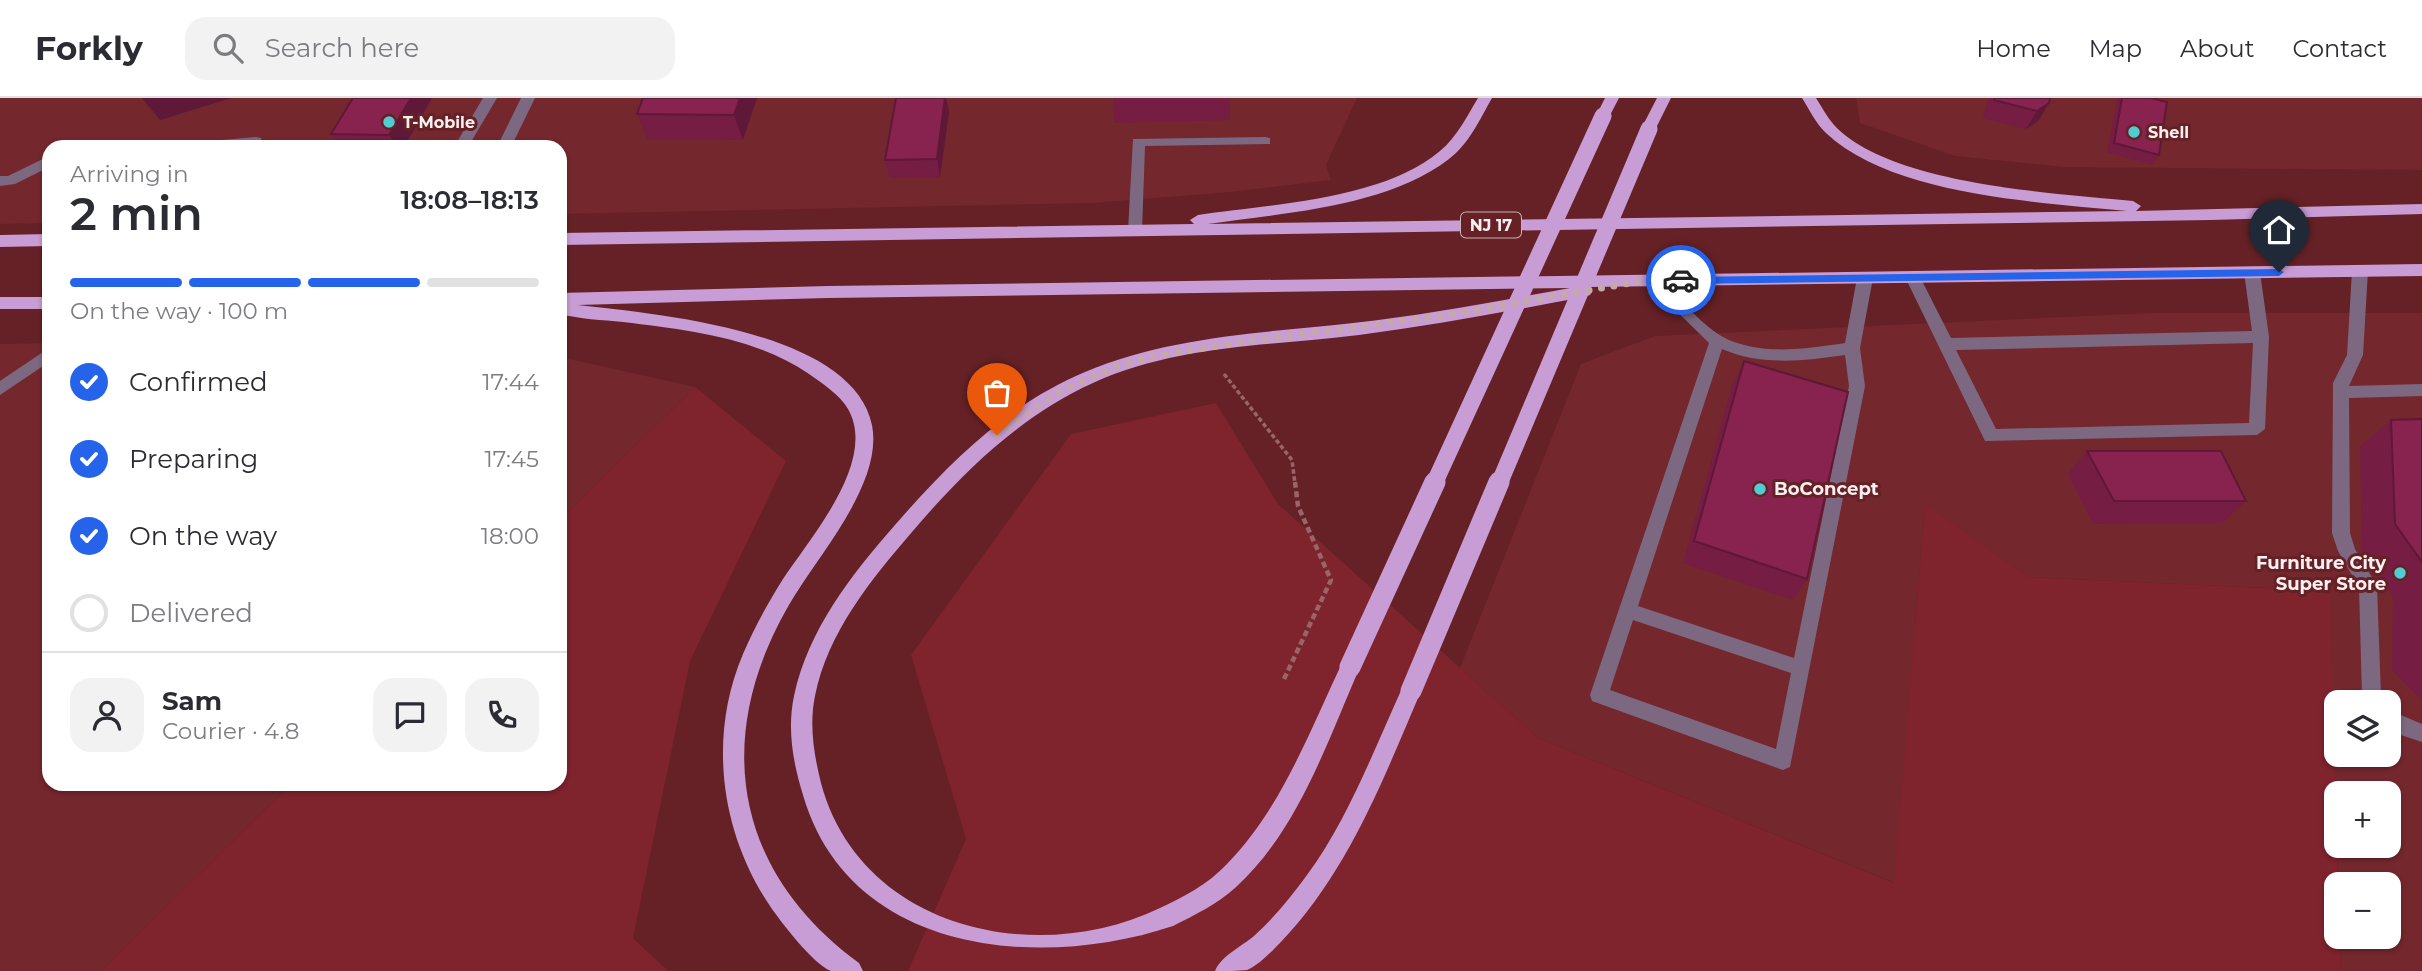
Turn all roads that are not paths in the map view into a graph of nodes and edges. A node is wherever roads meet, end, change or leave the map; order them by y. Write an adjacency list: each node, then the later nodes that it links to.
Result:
1 (490, 98): 8 (street)
2 (528, 98): 9 (street)
3 (1485, 98): 16 (highway)
4 (1612, 98): 7 (highway)
5 (1664, 98): 45 (highway, bridge)
6 (1809, 98): 15 (highway)
7 (1603, 116): 39 (highway, bridge)
8 (465, 140)
9 (507, 140)
10 (1265, 141): 16 (street)
11 (42, 164): 12 (street)
12 (5, 181): 13 (street)
13 (0, 195)
14 (2422, 209): 15 (highway, NJ 17)
15 (2211, 215): 16 (highway, NJ 17)
16 (1135, 230): 17 (highway, NJ 17)
17 (567, 239)
18 (42, 240): 19 (highway)
19 (0, 241)
20 (2422, 270): 21 (highway)
21 (2360, 271): 22 (highway); 37 (street)
22 (2252, 272): 23 (highway); 30 (street)
23 (1913, 277): 24 (highway); 32 (street)
24 (1866, 278): 25 (highway); 33 (street)
25 (1648, 281): 26 (highway); 31 (street); 39 (highway)
26 (567, 299)
27 (0, 303): 28 (highway)
28 (42, 303)
29 (567, 309): 44 (highway)
30 (2261, 337): 32 (street); 32 (street)
31 (1717, 341): 33 (street); 38 (street)
32 (1946, 344)
33 (1852, 348): 40 (street)
34 (42, 359): 35 (street)
35 (1, 390)
36 (2422, 390): 37 (street)
37 (2341, 392): 41 (street)
38 (1627, 610): 40 (street); 40 (street)
39 (1350, 667)
40 (1801, 668)
41 (2372, 690)
42 (2401, 726): 43 (street)
43 (2422, 733)
44 (851, 971)
45 (1227, 971)

